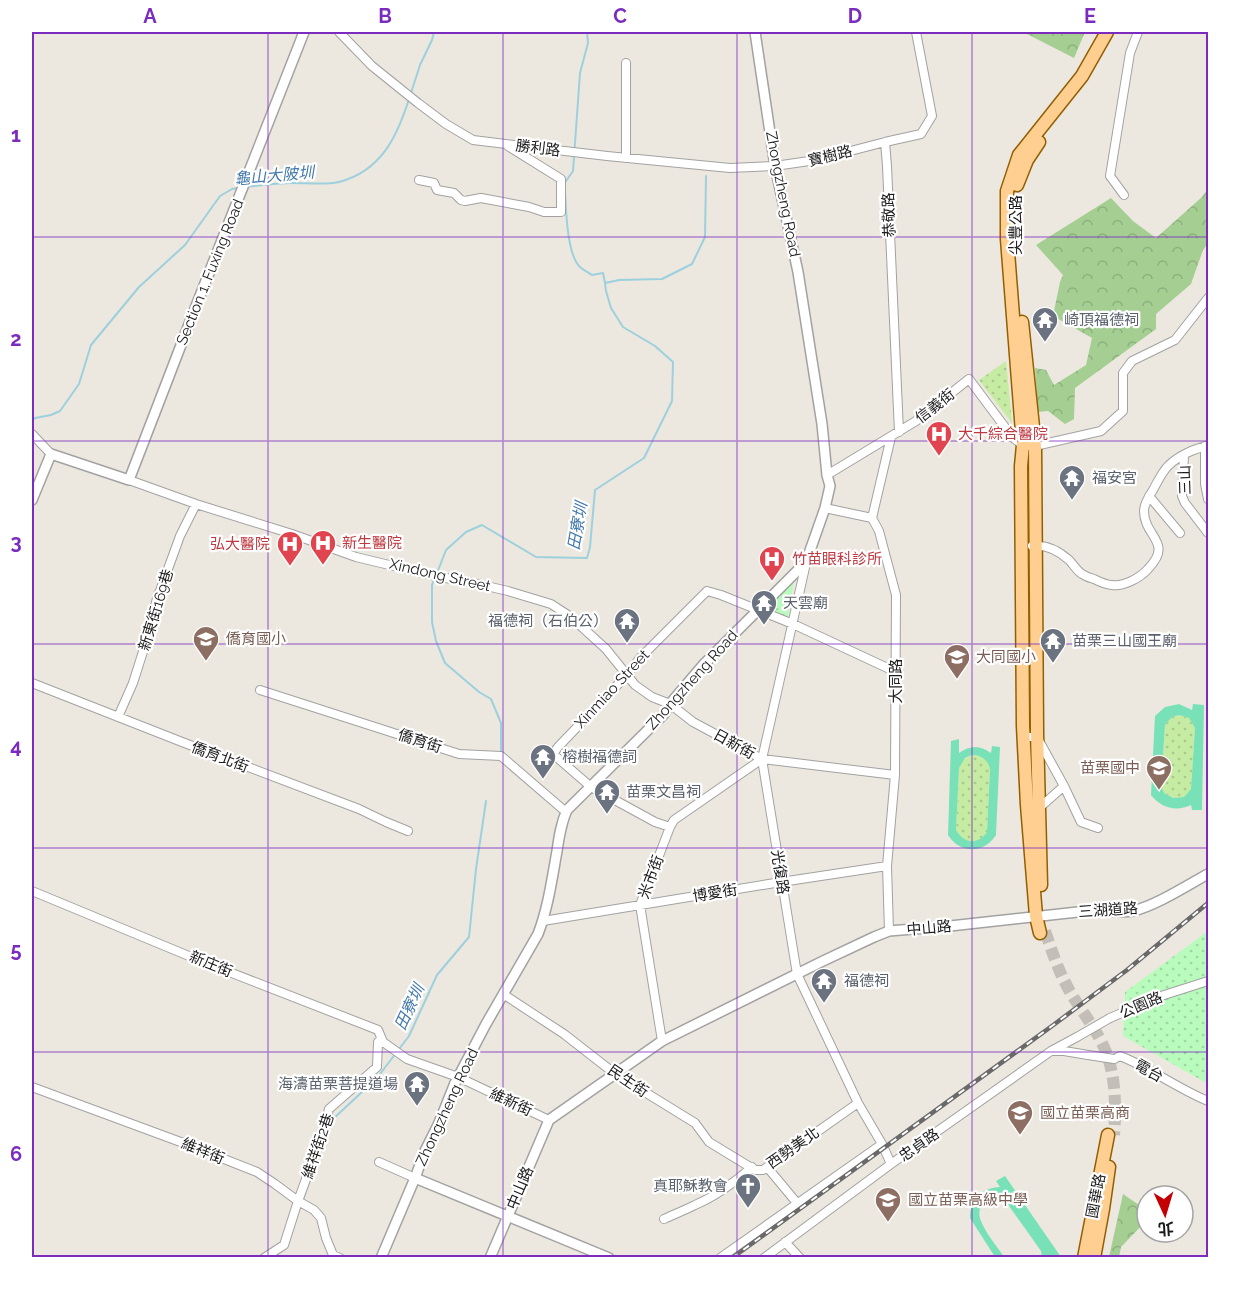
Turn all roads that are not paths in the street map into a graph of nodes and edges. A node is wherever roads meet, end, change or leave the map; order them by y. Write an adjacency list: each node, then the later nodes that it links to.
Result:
1 (304, 32): 25 (street, Section 1, Fuxing Road)
2 (339, 32): 10 (street, 勝利路)
3 (755, 32): 13 (street, Zhongzheng Road)
4 (916, 32): 9 (street)
5 (1107, 32): 12 (main road, 尖豐公路)
6 (1114, 32): 12 (main road, 尖豐公路)
7 (1138, 32): 15 (street)
8 (626, 63): 11 (street)
9 (885, 142): 13 (street, 寶樹路); 17 (street, 恭敬路)
10 (506, 144): 11 (street, 勝利路); 14 (street)
11 (626, 158): 13 (street, 勝利路)
12 (1023, 158): 20 (main road, 尖豐公路)
13 (775, 166): 24 (street, Zhongzheng Road)
14 (419, 180)
15 (1124, 195)
16 (1209, 298): 20 (street)
17 (899, 432): 19 (street, 信義街); 20 (street, 信義街)
18 (32, 434): 22 (street, Xindong Street)
19 (891, 437): 24 (street, 信義街); 31 (street)
20 (1029, 446): 34 (main road); 35 (main road)
21 (1207, 446): 23 (street); 27 (street, 三山)
22 (51, 454): 25 (street, Xindong Street); 28 (street)
23 (1184, 455): 26 (street); 33 (street, 三山)
24 (827, 475): 30 (street, Zhongzheng Road)
25 (129, 480): 29 (street, Xindong Street)
26 (1149, 496): 32 (street); 34 (street)
27 (1209, 499)
28 (32, 500)
29 (196, 504): 40 (street, Xindong Street); 44 (street, 新東街169巷)
30 (825, 507): 31 (street); 36 (street, Zhongzheng Road)
31 (872, 518): 39 (street, 大同路)
32 (1180, 533)
33 (1209, 533)
34 (1035, 545): 35 (street); 45 (main road)
35 (1022, 548): 45 (main road)
36 (806, 562): 37 (street, Zhongzheng Road); 38 (street, 光復路)
37 (757, 610): 38 (street); 40 (street, Xinmiao Street); 43 (street, Zhongzheng Road)
38 (793, 624): 39 (street); 46 (street, 光復路)
39 (896, 672): 47 (street, 大同路)
40 (627, 675): 43 (street, 日新街); 49 (street, Xinmiao Street)
41 (32, 684): 44 (street, 僑育北街)
42 (260, 690): 51 (street, 僑育街)
43 (670, 704): 46 (street, 日新街); 49 (street, Zhongzheng Road)
44 (118, 717): 54 (street, 僑育北街)
45 (1030, 737): 48 (street); 50 (main road); 60 (main road)
46 (762, 759): 47 (street, 日新街); 52 (street, 米市街); 57 (street, 光復路)
47 (895, 775): 55 (street, 大同路)
48 (1064, 786): 50 (street); 53 (street)
49 (591, 787): 51 (street, Zhongzheng Road); 52 (street)
50 (1038, 809): 60 (main road)
51 (566, 812): 61 (street, Zhongzheng Road)
52 (670, 827): 59 (street, 米市街)
53 (1098, 828)
54 (408, 831)
55 (887, 866): 57 (street, 博愛街); 62 (street, 大同路)
56 (1209, 874): 60 (street, 三湖道路)
57 (781, 882): 59 (street, 博愛街); 64 (street, 光復路)
58 (32, 891): 68 (street, 新庄街)
59 (640, 905): 61 (street, 博愛街); 69 (street, 米市街)
60 (1039, 916): 62 (street, 中山路); 63 (main road)
61 (543, 921): 66 (street, Zhongzheng Road)
62 (889, 931): 64 (street, 中山路)
63 (1042, 932)
64 (797, 974): 69 (street, 中山路); 76 (street, 光復路)
65 (1209, 981): 67 (street, 公園路, bridge)
66 (504, 994): 72 (street, 民生街); 73 (street, Zhongzheng Road)
67 (1077, 1036): 70 (street, 忠貞路)
68 (382, 1041): 71 (street, 新庄街); 84 (street, 維祥街2巷)
69 (662, 1041): 72 (street, 中山路)
70 (1051, 1051): 75 (street, 電台, bridge); 80 (street, 忠貞路)
71 (407, 1059): 73 (street, 維新街)
72 (614, 1073): 77 (street, 中山路); 81 (street, 民生街)
73 (458, 1077): 77 (street, 維新街); 83 (street, Zhongzheng Road)
74 (32, 1087): 84 (street, 維祥街)
75 (1209, 1101)
76 (858, 1103): 78 (street, 光復路); 82 (street, 西勢美北)
77 (549, 1120): 86 (street, 中山路)
78 (882, 1144): 80 (street, 光復路); 85 (street)
79 (379, 1162): 83 (street)
80 (891, 1164): 88 (street, 忠貞路)
81 (752, 1167): 82 (street, 西勢美北); 87 (street, 西勢美北)
82 (767, 1167): 85 (street)
83 (415, 1178): 86 (street); 92 (street, Zhongzheng Road)
84 (298, 1202): 90 (street, 維祥街2巷); 91 (street, 維祥街)
85 (797, 1203): 95 (street)
86 (507, 1216): 89 (street, 中山路); 94 (street)
87 (664, 1219)
88 (785, 1242): 96 (street, 忠貞路); 97 (street)
89 (491, 1255): 93 (street)
90 (264, 1257)
91 (340, 1257)
92 (381, 1257)
93 (501, 1257)
94 (609, 1257)
95 (720, 1257)
96 (764, 1257)
97 (800, 1257)
98 (1084, 1257): 99 (main road, 國華路)
99 (1094, 1257)

